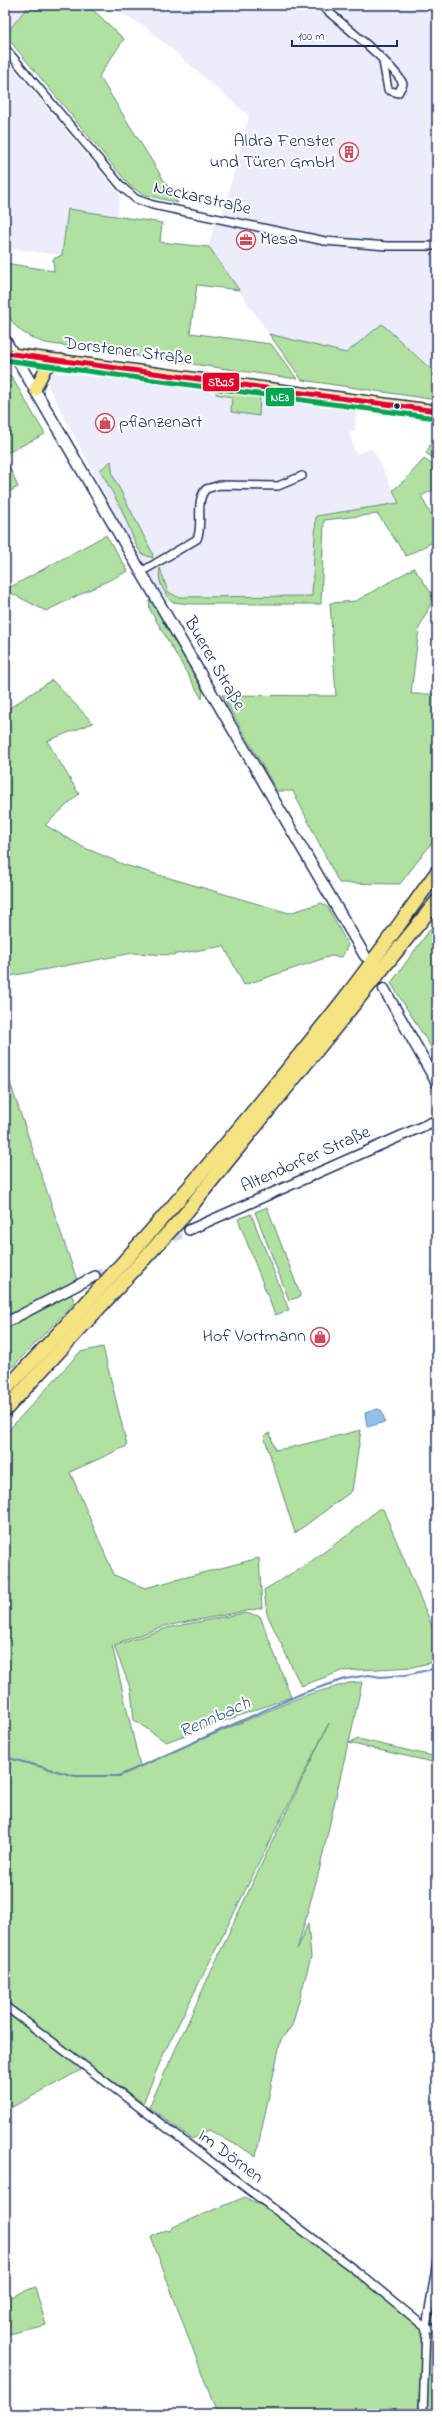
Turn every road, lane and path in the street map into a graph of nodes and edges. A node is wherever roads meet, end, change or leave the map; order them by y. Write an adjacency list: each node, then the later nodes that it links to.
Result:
1 (320, 5): 3 (street)
2 (5, 48): 4 (street, Neckarstraße)
3 (383, 62)
4 (437, 246)
5 (5, 339): 6 (street, Buerer Straße)
6 (9, 353): 7 (main road, Dorstener Straße); 8 (main road, Buerer Straße)
7 (60, 360): 8 (main road); 9 (main road, Dorstener Straße)
8 (35, 390): 11 (main road, Buerer Straße)
9 (437, 411)
10 (302, 476): 11 (street)
11 (141, 572): 14 (main road, Buerer Straße)
12 (437, 872): 21 (highway)
13 (437, 901): 22 (highway)
14 (365, 956)
15 (384, 989): 16 (main road)
16 (437, 1083)
17 (437, 1120): 18 (street, Altendorfer Straße)
18 (189, 1230)
19 (95, 1276): 20 (street)
20 (5, 1323)
21 (5, 1390)
22 (5, 1410)
23 (5, 2006): 25 (street, Im Dörnen)
24 (437, 2261): 25 (street)
25 (426, 2328): 26 (street); 27 (street)
26 (437, 2328)
27 (423, 2414)

